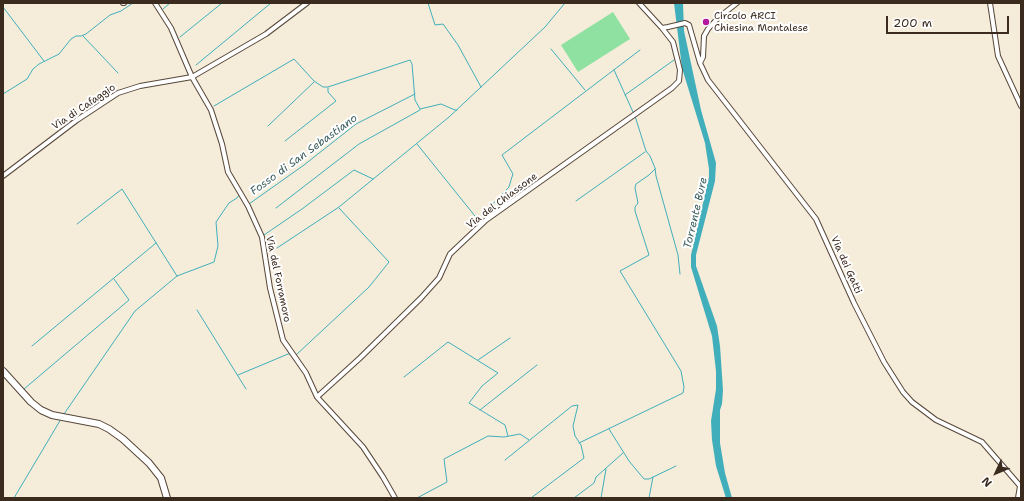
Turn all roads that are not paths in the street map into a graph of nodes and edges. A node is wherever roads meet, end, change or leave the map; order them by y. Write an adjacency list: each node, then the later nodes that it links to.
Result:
1 (155, 3): 8 (street, Via del Forramoro)
2 (307, 3): 8 (street, Via di Cafaggio)
3 (639, 3): 6 (street)
4 (737, 3): 7 (street)
5 (990, 3): 9 (street)
6 (662, 28): 7 (street, Via dei Gatti); 12 (street, Via del Chiassone)
7 (700, 62): 13 (street, Via dei Gatti)
8 (192, 77): 10 (street, Via di Cafaggio); 12 (street, Via del Forramoro)
9 (1021, 106)
10 (3, 176)
11 (3, 371): 14 (main road)
12 (317, 397): 15 (street, Via del Forramoro)
13 (1020, 486): 16 (street)
14 (167, 498)
15 (395, 498)
16 (1018, 498)

